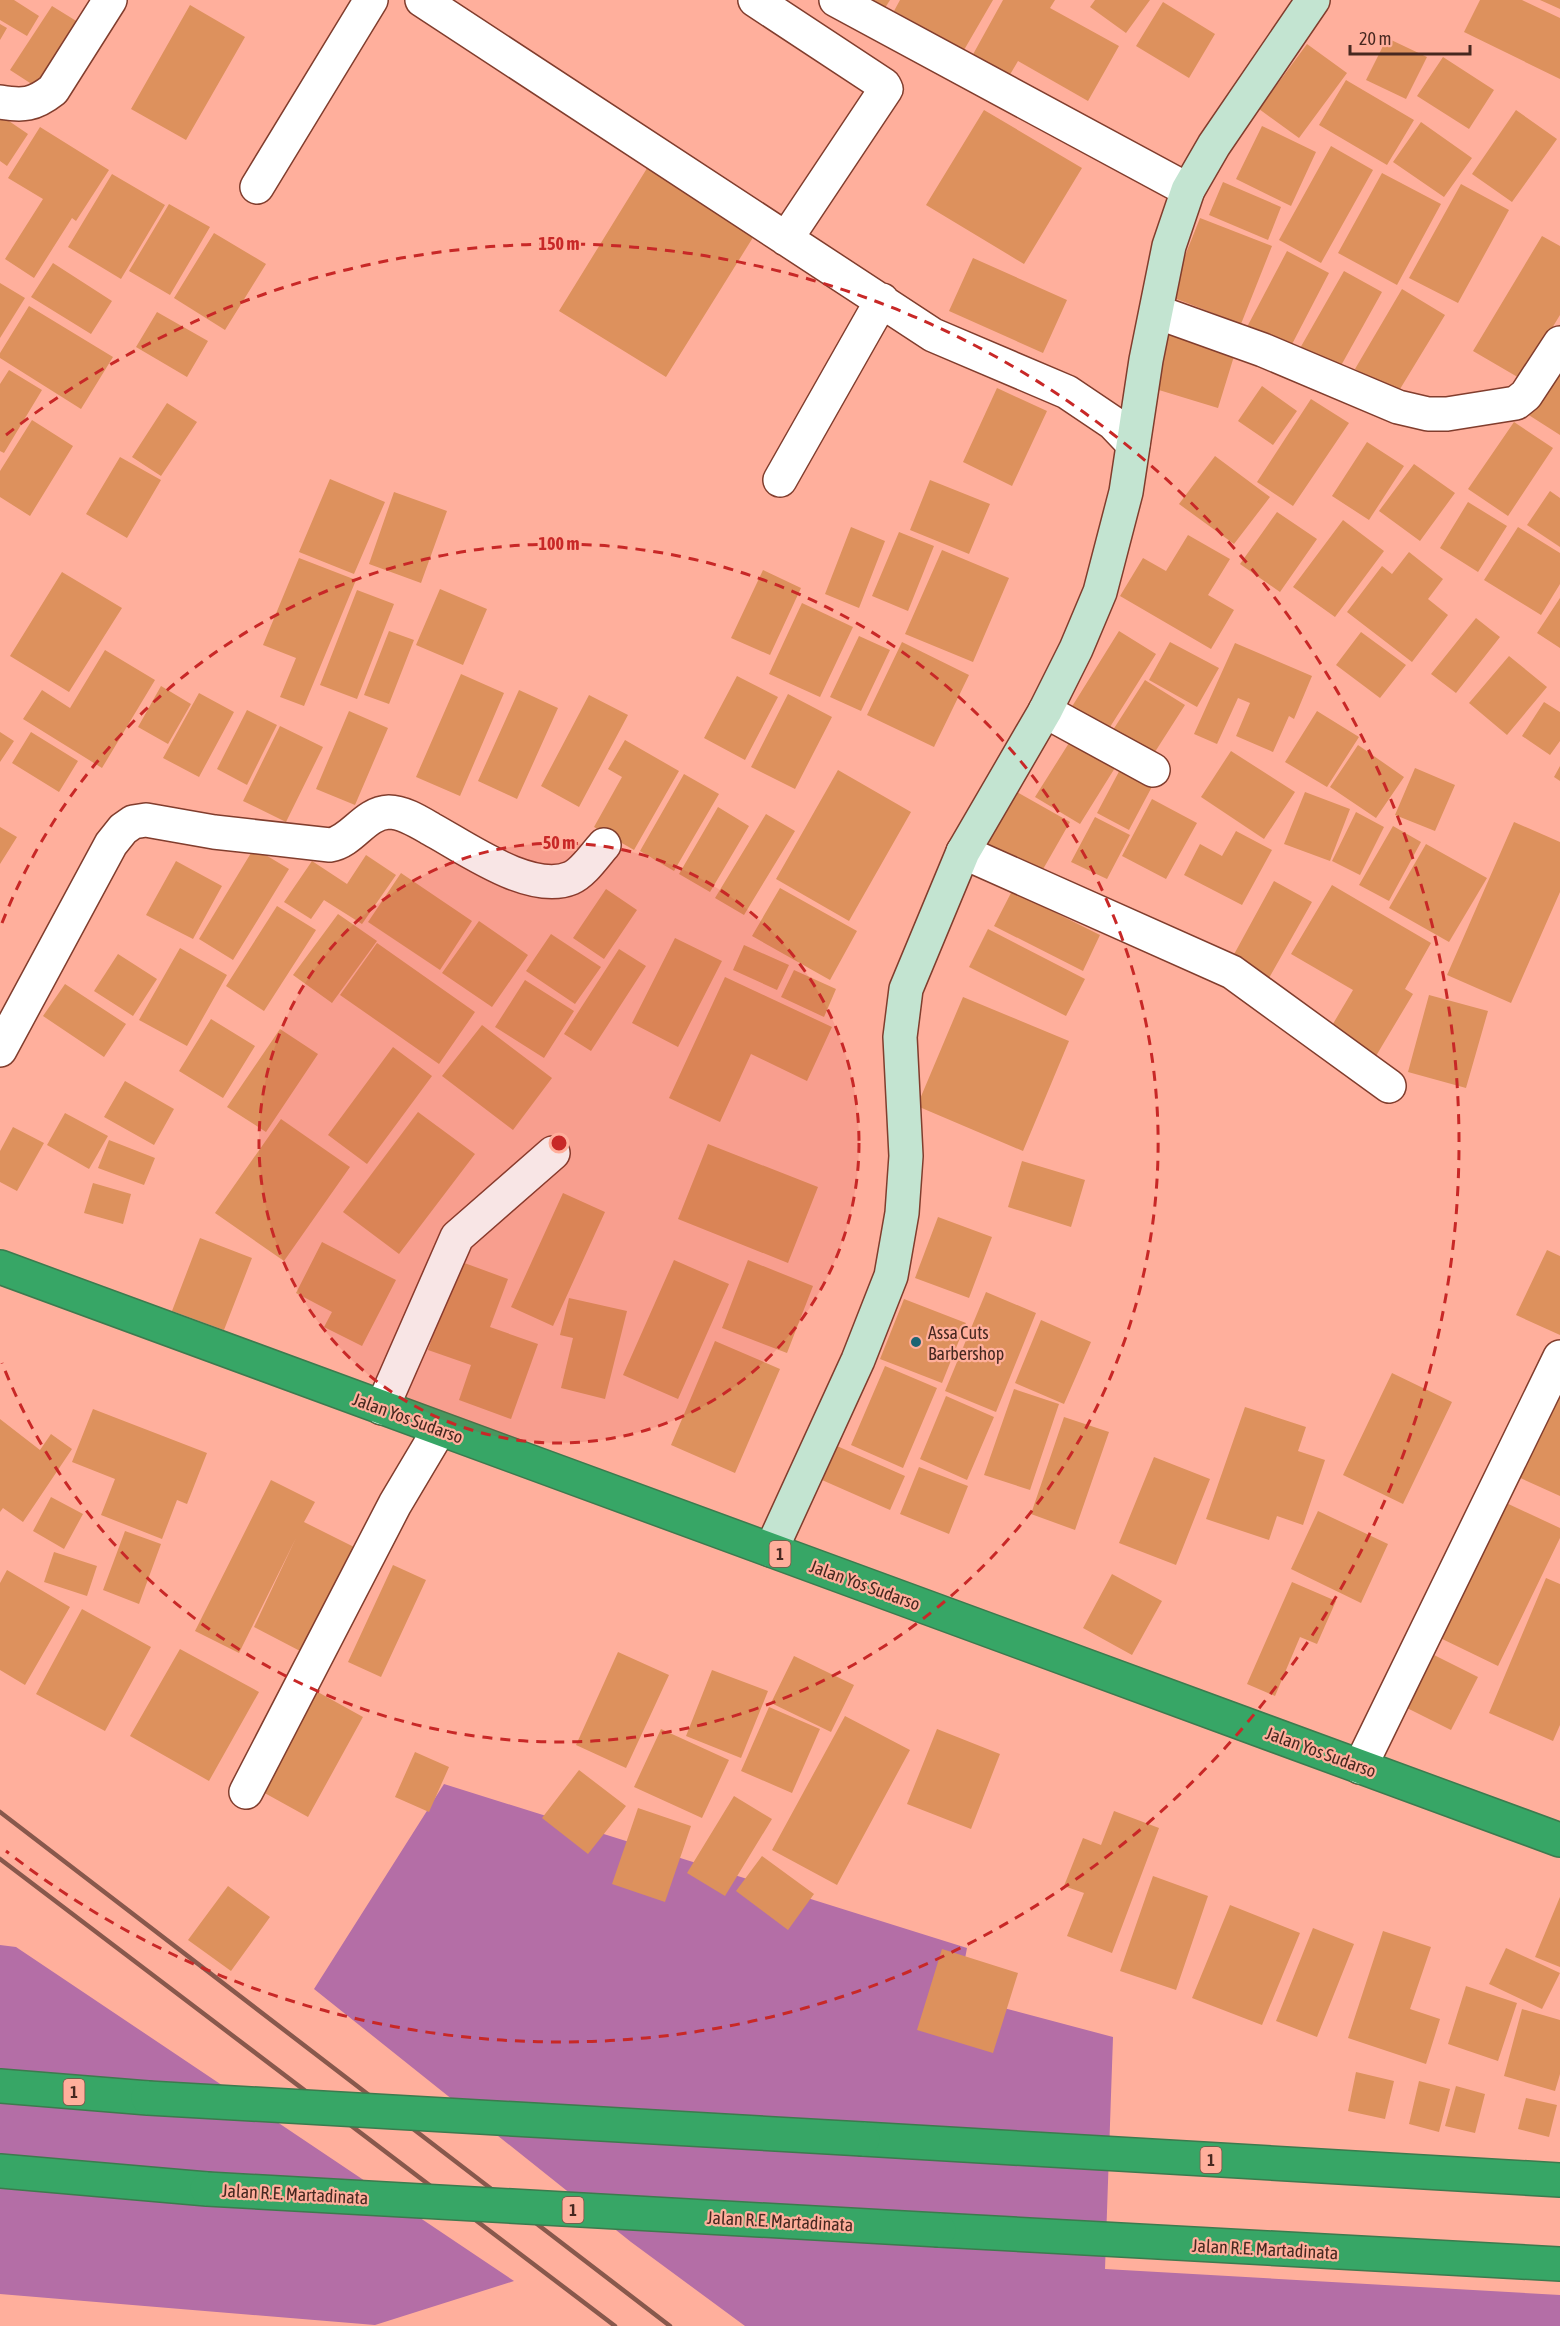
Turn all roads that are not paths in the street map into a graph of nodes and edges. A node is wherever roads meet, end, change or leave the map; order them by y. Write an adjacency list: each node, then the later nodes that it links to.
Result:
1 (110, 0): 7 (street)
2 (371, 0): 8 (street)
3 (422, 0): 10 (street)
4 (755, 0): 10 (street)
5 (836, 0): 9 (street)
6 (1312, 0): 9 (street)
7 (0, 102)
8 (257, 187)
9 (1188, 190): 12 (street)
10 (786, 238): 11 (street)
11 (882, 300): 14 (street); 15 (street)
12 (1157, 312): 13 (street); 14 (street)
13 (1560, 344)
14 (1133, 444): 16 (street)
15 (780, 480)
16 (1045, 711): 17 (street); 19 (street)
17 (1153, 770)
18 (604, 845): 20 (street)
19 (963, 852): 21 (street); 27 (street)
20 (0, 1050)
21 (1389, 1086)
22 (553, 1153): 25 (street)
23 (0, 1268): 25 (highway, Jalan Yos Sudarso / 1)
24 (1560, 1357): 28 (street)
25 (382, 1408): 26 (highway, Jalan Yos Sudarso / 1)
26 (439, 1430): 27 (highway, Jalan Yos Sudarso / 1); 29 (street)
27 (771, 1550): 28 (highway, Jalan Yos Sudarso / 1)
28 (1360, 1767): 30 (highway, Jalan Yos Sudarso / 1)
29 (246, 1792)
30 (1560, 1840)
31 (0, 2086): 33 (highway, 1, bridge)
32 (0, 2171): 34 (highway, Jalan R.E. Martadinata / 1, bridge)
33 (1560, 2180)
34 (1560, 2264)

